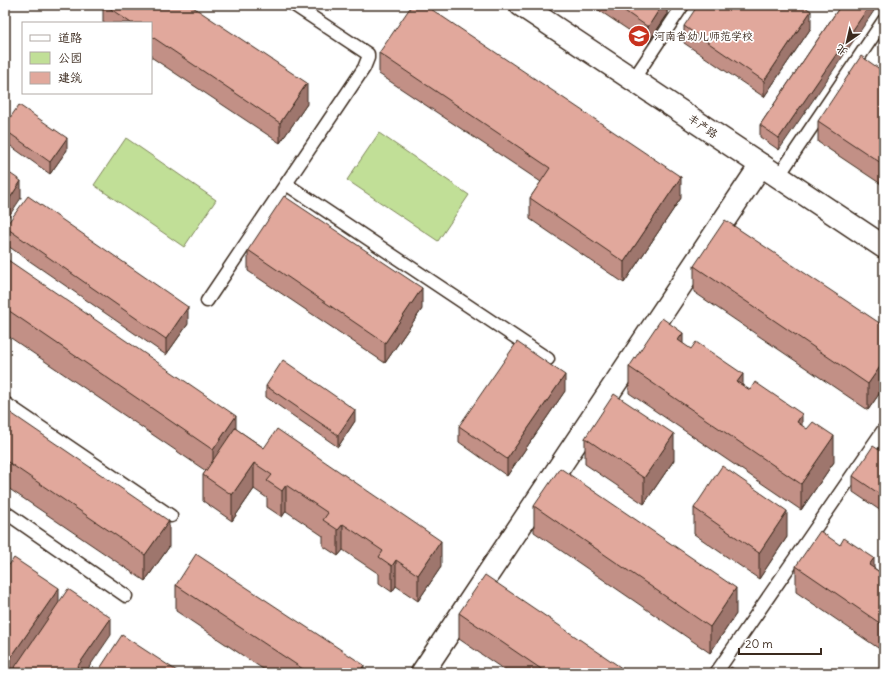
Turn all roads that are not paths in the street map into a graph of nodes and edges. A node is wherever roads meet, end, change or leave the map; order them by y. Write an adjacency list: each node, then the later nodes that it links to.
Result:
1 (294, 5): 7 (lane)
2 (521, 5): 5 (street, 丰产路)
3 (683, 5): 5 (lane)
4 (884, 20): 6 (lane)
5 (633, 80): 6 (street, 丰产路)
6 (770, 171): 8 (street, 丰产路); 16 (street)
7 (286, 184): 9 (lane); 10 (lane)
8 (884, 247)
9 (207, 301)
10 (548, 359)
11 (5, 403): 14 (lane)
12 (884, 429): 17 (lane)
13 (5, 512): 15 (lane)
14 (171, 516)
15 (126, 596)
16 (422, 673)
17 (716, 673)

